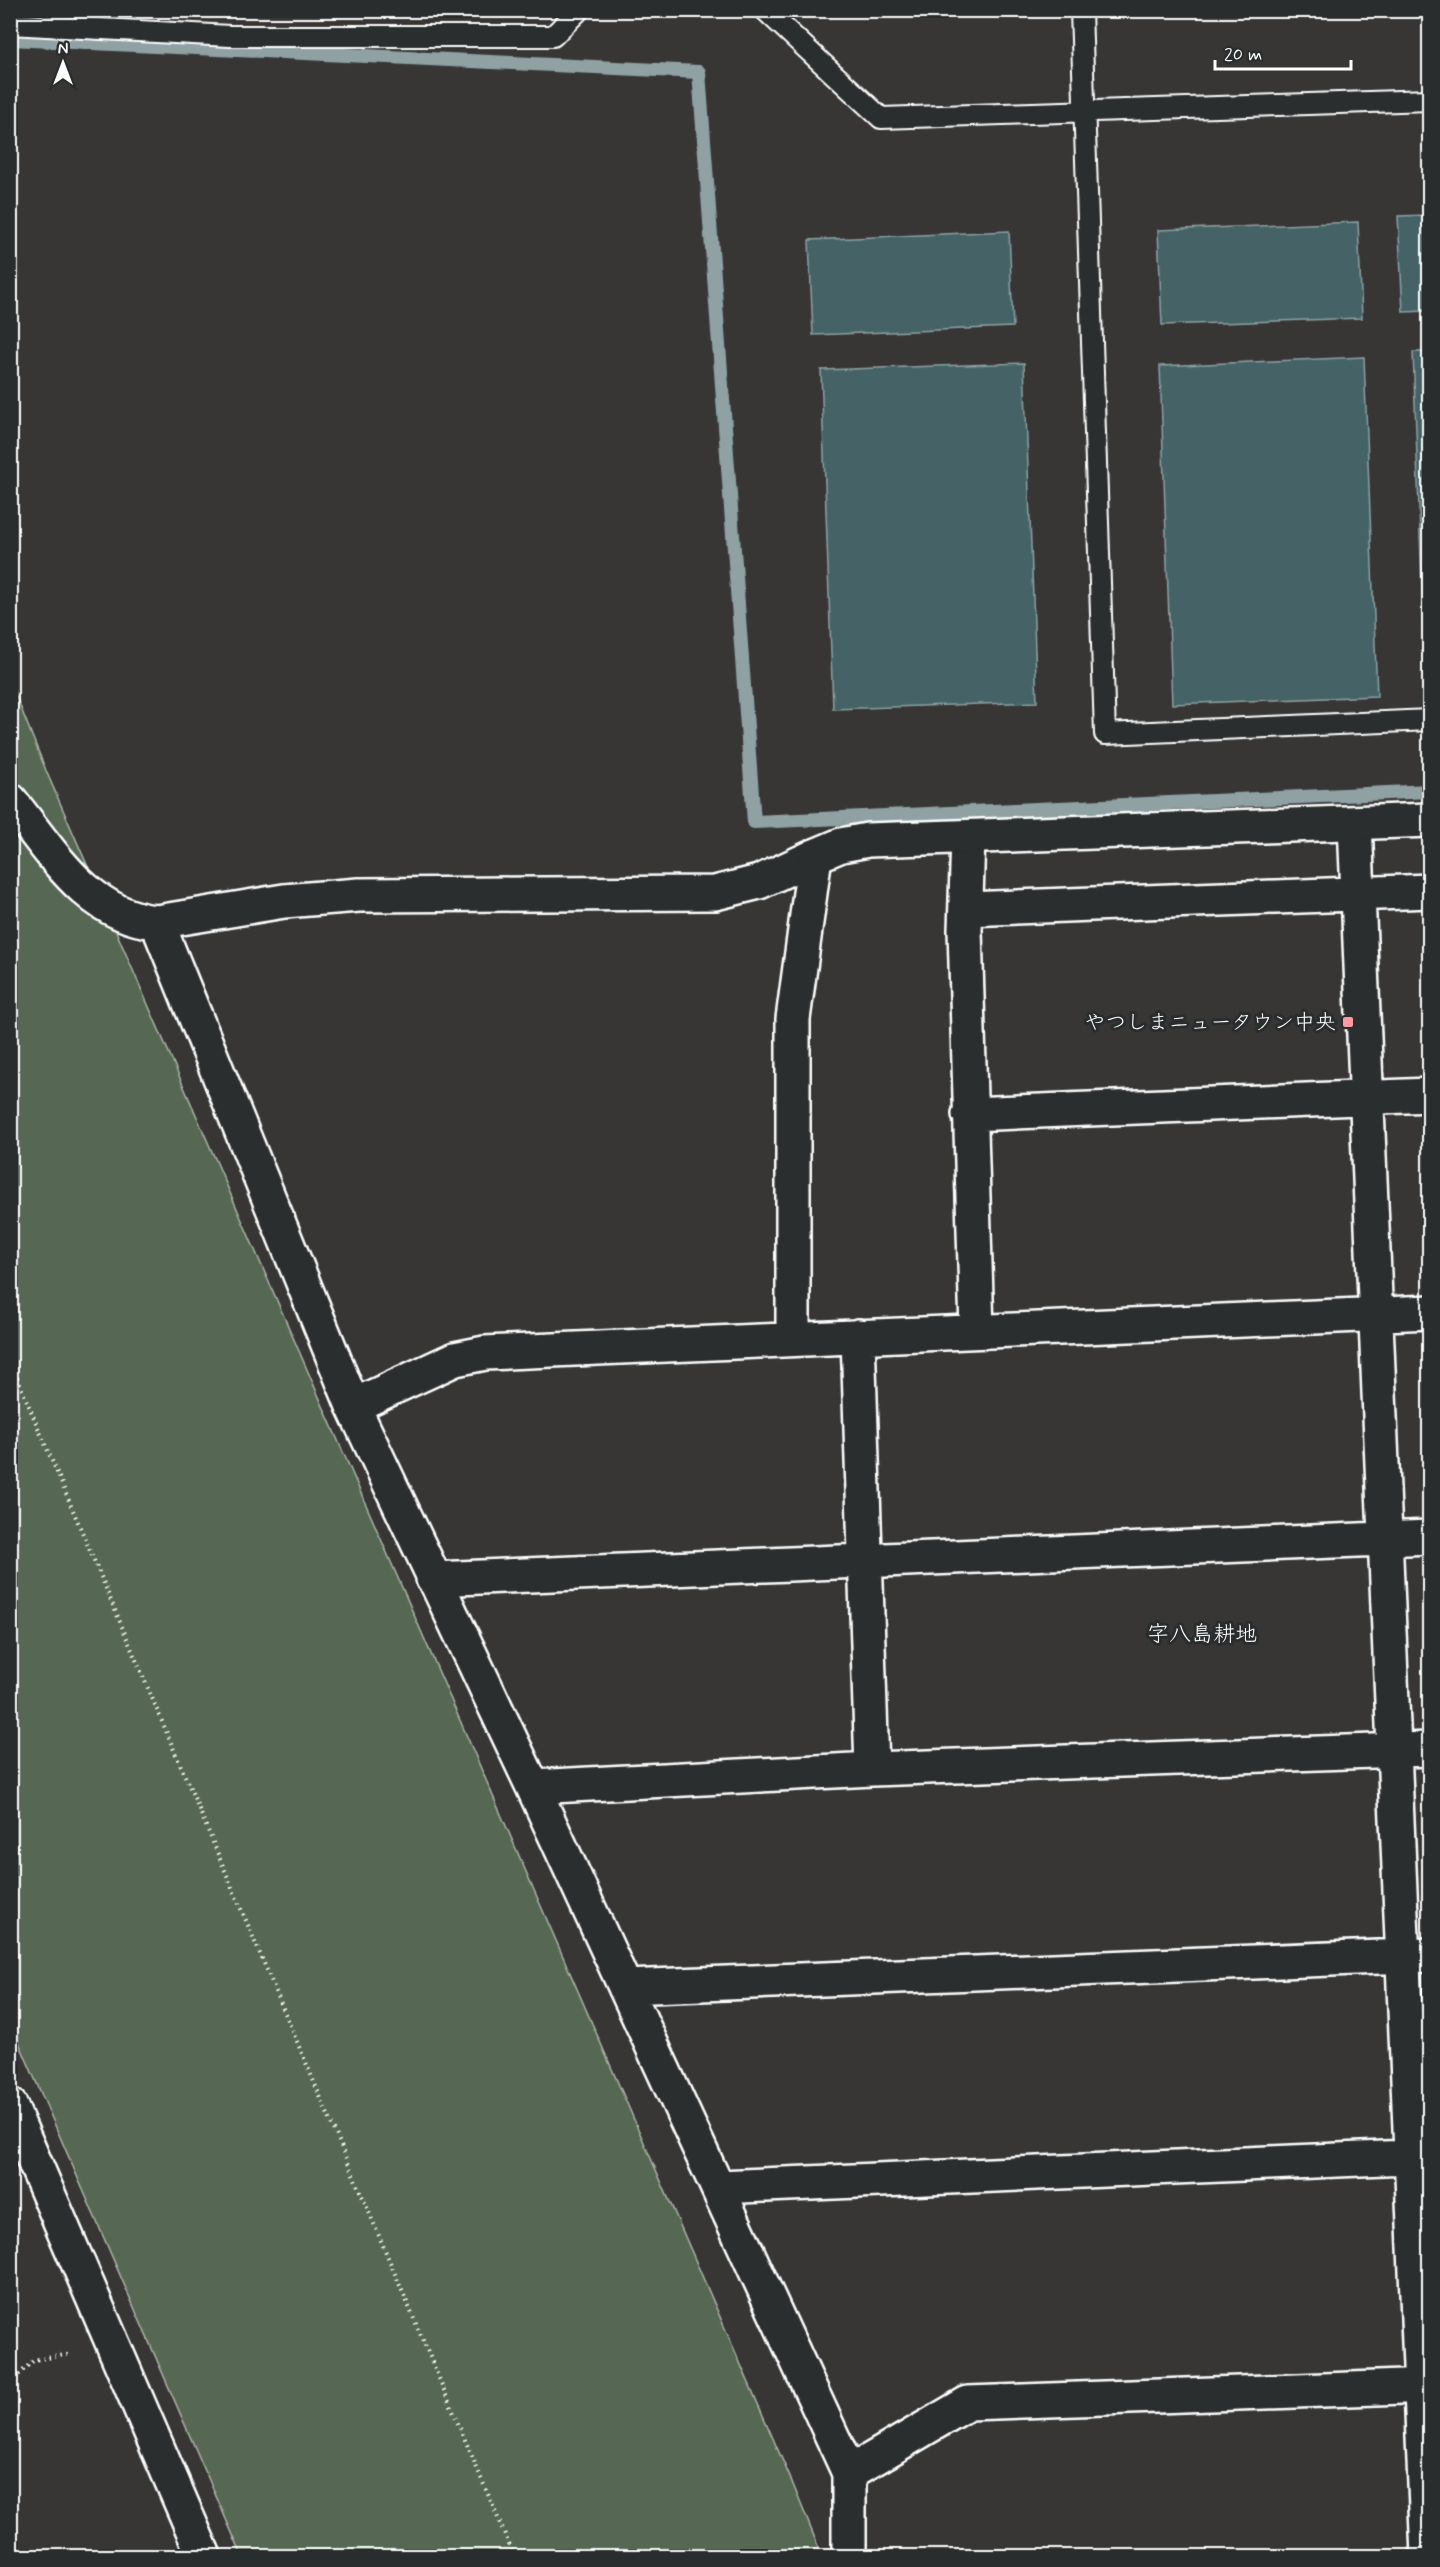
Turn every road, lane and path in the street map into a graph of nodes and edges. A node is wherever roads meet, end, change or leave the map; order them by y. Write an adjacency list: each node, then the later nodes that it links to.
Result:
1 (579, 10): 4 (lane)
2 (765, 10): 6 (lane)
3 (1081, 10): 6 (lane)
4 (10, 24)
5 (1430, 100): 6 (lane)
6 (1084, 111): 7 (lane)
7 (1430, 720)
8 (10, 800): 16 (street)
9 (1430, 820): 10 (street)
10 (1355, 823): 11 (street); 14 (street)
11 (968, 837): 12 (street); 15 (street)
12 (815, 855): 16 (street); 24 (street)
13 (1430, 891): 14 (street)
14 (1358, 894): 15 (street); 18 (street)
15 (966, 909): 19 (street)
16 (157, 922): 26 (street)
17 (1430, 1095): 18 (street)
18 (1368, 1098): 19 (street); 21 (street)
19 (969, 1114): 22 (street)
20 (1430, 1312): 21 (street)
21 (1376, 1314): 22 (street); 28 (street)
22 (977, 1331): 23 (street)
23 (858, 1336): 24 (street); 29 (street)
24 (793, 1338): 26 (street)
25 (10, 1361): 45 (path)
26 (353, 1406): 30 (street)
27 (1430, 1537): 28 (street)
28 (1386, 1539): 29 (street); 32 (street)
29 (864, 1563): 30 (street); 33 (street)
30 (433, 1579): 34 (street)
31 (1430, 1749): 32 (street)
32 (1394, 1750): 33 (street); 35 (street)
33 (872, 1768): 34 (street)
34 (532, 1787): 36 (street)
35 (1416, 1956): 36 (street); 38 (street)
36 (625, 1987): 39 (street)
37 (10, 2105): 40 (street)
38 (1420, 2157): 39 (street); 42 (street)
39 (718, 2187): 43 (street)
40 (119, 2356): 41 (path); 44 (street)
41 (10, 2383)
42 (1424, 2386): 43 (street); 47 (street)
43 (849, 2472): 46 (street)
44 (204, 2556)
45 (514, 2556)
46 (849, 2556)
47 (1428, 2556)

